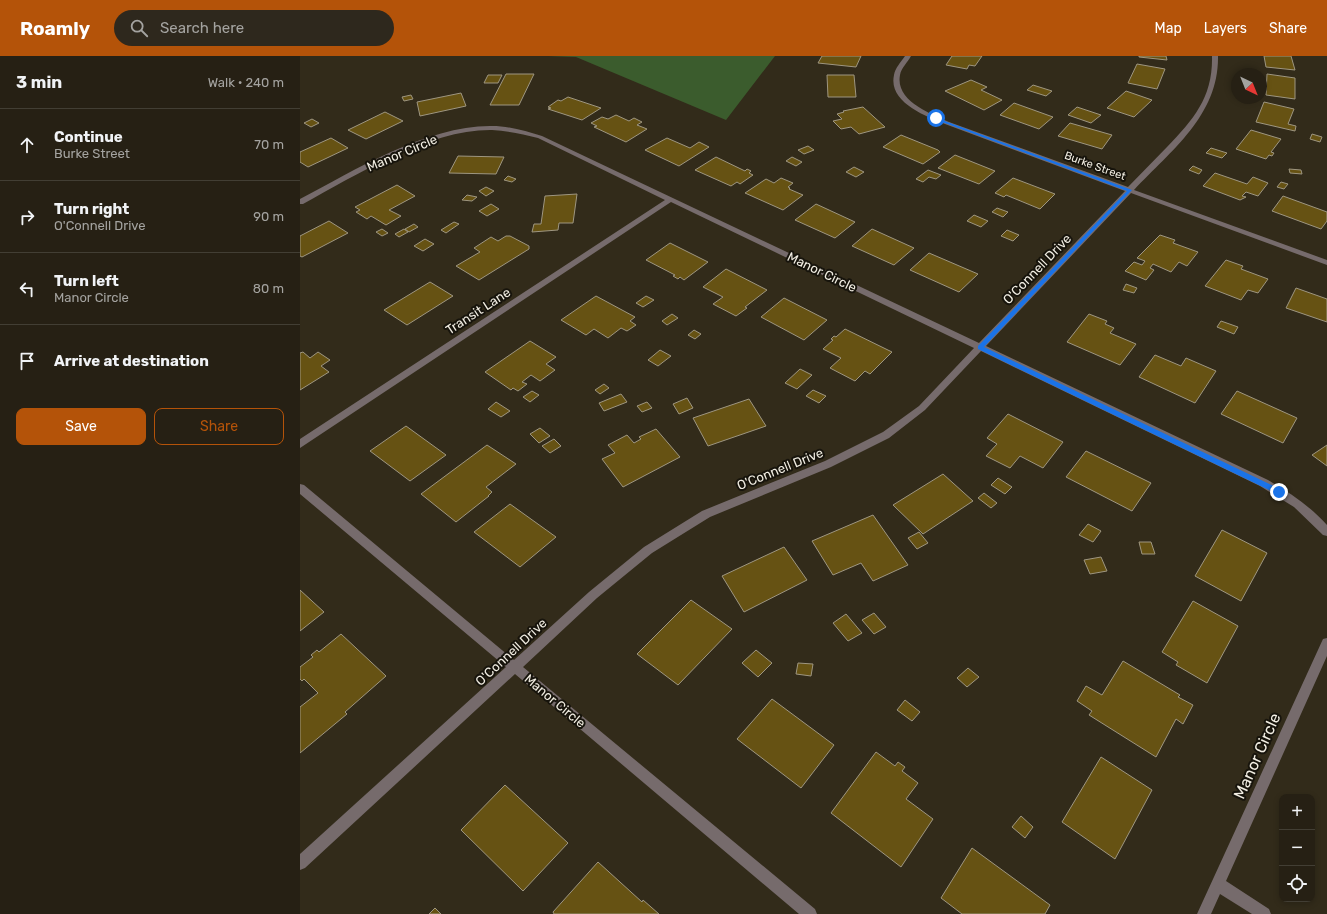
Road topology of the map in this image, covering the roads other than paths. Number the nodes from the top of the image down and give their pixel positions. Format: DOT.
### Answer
graph roads {
  1 [pos="908,56"];
  2 [pos="1215,56"];
  3 [pos="1130,190"];
  4 [pos="671,199"];
  5 [pos="300,202"];
  6 [pos="1327,263"];
  7 [pos="980,347"];
  8 [pos="300,444"];
  9 [pos="300,488"];
  10 [pos="1327,532"];
  11 [pos="1327,643"];
  12 [pos="514,667"];
  13 [pos="300,863"];
  14 [pos="1218,884"];
  15 [pos="810,914"];
  16 [pos="1204,914"];
  17 [pos="1264,914"];
  1 -- 3 [label="street, Burke Street"];
  2 -- 3 [label="street, O'Connell Drive"];
  3 -- 6 [label="street, Burke Street"];
  3 -- 7 [label="street, O'Connell Drive"];
  4 -- 5 [label="street, Manor Circle"];
  4 -- 7 [label="street, Manor Circle"];
  4 -- 8 [label="street, Transit Lane"];
  7 -- 10 [label="street, Manor Circle"];
  7 -- 12 [label="street, O'Connell Drive"];
  9 -- 12 [label="street, Manor Circle"];
  11 -- 14 [label="street, Manor Circle"];
  12 -- 13 [label="street, O'Connell Drive"];
  12 -- 15 [label="street, Manor Circle"];
  14 -- 16 [label="street, Manor Circle"];
  14 -- 17 [label="street"];
}
